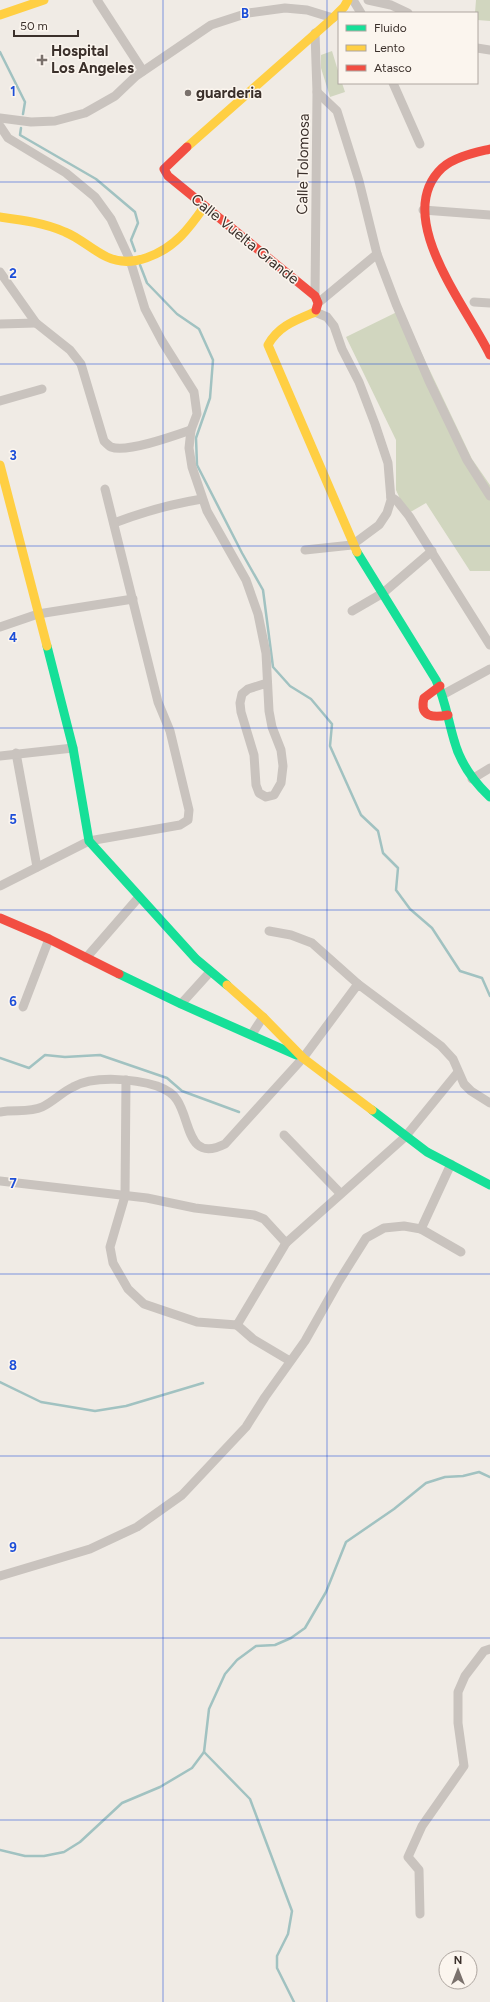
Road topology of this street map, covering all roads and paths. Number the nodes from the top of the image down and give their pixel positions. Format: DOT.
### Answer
graph roads {
  1 [pos="44,0"];
  2 [pos="97,0"];
  3 [pos="348,0"];
  4 [pos="353,0"];
  5 [pos="368,0"];
  6 [pos="339,12"];
  7 [pos="360,12"];
  8 [pos="406,12"];
  9 [pos="338,13"];
  10 [pos="0,15"];
  11 [pos="333,18"];
  12 [pos="315,32"];
  13 [pos="478,48"];
  14 [pos="490,50"];
  15 [pos="143,71"];
  16 [pos="393,84"];
  17 [pos="317,92"];
  18 [pos="0,118"];
  19 [pos="0,126"];
  20 [pos="420,144"];
  21 [pos="490,149"];
  22 [pos="204,207"];
  23 [pos="423,210"];
  24 [pos="490,215"];
  25 [pos="0,217"];
  26 [pos="378,254"];
  27 [pos="130,260"];
  28 [pos="0,272"];
  29 [pos="317,299"];
  30 [pos="474,302"];
  31 [pos="490,303"];
  32 [pos="315,312"];
  33 [pos="36,323"];
  34 [pos="0,324"];
  35 [pos="490,355"];
  36 [pos="42,389"];
  37 [pos="0,401"];
  38 [pos="191,430"];
  39 [pos="0,465"];
  40 [pos="105,489"];
  41 [pos="390,496"];
  42 [pos="490,496"];
  43 [pos="202,499"];
  44 [pos="5,506"];
  45 [pos="114,523"];
  46 [pos="352,545"];
  47 [pos="305,550"];
  48 [pos="432,551"];
  49 [pos="383,593"];
  50 [pos="133,599"];
  51 [pos="352,611"];
  52 [pos="38,614"];
  53 [pos="0,627"];
  54 [pos="490,645"];
  55 [pos="490,669"];
  56 [pos="267,683"];
  57 [pos="442,690"];
  58 [pos="448,715"];
  59 [pos="73,748"];
  60 [pos="16,753"];
  61 [pos="0,756"];
  62 [pos="490,768"];
  63 [pos="472,780"];
  64 [pos="490,797"];
  65 [pos="89,841"];
  66 [pos="37,867"];
  67 [pos="0,886"];
  68 [pos="139,896"];
  69 [pos="0,918"];
  70 [pos="269,931"];
  71 [pos="49,939"];
  72 [pos="86,958"];
  73 [pos="210,972"];
  74 [pos="358,984"];
  75 [pos="181,1004"];
  76 [pos="24,1007"];
  77 [pos="263,1017"];
  78 [pos="252,1034"];
  79 [pos="303,1058"];
  80 [pos="458,1072"];
  81 [pos="126,1080"];
  82 [pos="490,1103"];
  83 [pos="0,1112"];
  84 [pos="284,1135"];
  85 [pos="405,1137"];
  86 [pos="451,1164"];
  87 [pos="490,1173"];
  88 [pos="0,1181"];
  89 [pos="488,1184"];
  90 [pos="340,1193"];
  91 [pos="125,1196"];
  92 [pos="421,1228"];
  93 [pos="286,1243"];
  94 [pos="461,1252"];
  95 [pos="237,1325"];
  96 [pos="290,1361"];
  97 [pos="0,1576"];
  98 [pos="490,1649"];
  99 [pos="420,1914"];
  1 -- 10 [label="street"];
  2 -- 15 [label="street"];
  3 -- 6 [label="street"];
  4 -- 7 [label="street"];
  5 -- 8 [label="street"];
  9 -- 11 [label="street"];
  11 -- 12 [label="street"];
  11 -- 15 [label="street"];
  12 -- 17 [label="street, Calle Tolomosa"];
  12 -- 22 [label="street, Calle Vuelta Grande"];
  13 -- 14 [label="street"];
  15 -- 18 [label="street"];
  16 -- 20 [label="street"];
  17 -- 26 [label="street"];
  17 -- 29 [label="street, Calle Tolomosa"];
  19 -- 27 [label="street"];
  21 -- 23 [label="street"];
  22 -- 27 [label="street"];
  22 -- 29 [label="street, Calle Vuelta Grande"];
  23 -- 24 [label="street"];
  23 -- 35 [label="street"];
  25 -- 27 [label="street"];
  26 -- 29 [label="street"];
  26 -- 42 [label="street"];
  27 -- 38 [label="street"];
  28 -- 33 [label="street"];
  29 -- 32 [label="street"];
  30 -- 31 [label="street"];
  32 -- 41 [label="street"];
  32 -- 46 [label="street"];
  33 -- 34 [label="street"];
  33 -- 38 [label="street"];
  36 -- 37 [label="street"];
  38 -- 43 [label="street"];
  39 -- 44 [label="street"];
  40 -- 45 [label="street"];
  41 -- 46 [label="street"];
  41 -- 48 [label="street"];
  43 -- 45 [label="street"];
  43 -- 56 [label="street"];
  44 -- 52 [label="street"];
  45 -- 50 [label="street"];
  46 -- 47 [label="street"];
  46 -- 49 [label="street"];
  48 -- 49 [label="street"];
  48 -- 54 [label="street"];
  49 -- 51 [label="street"];
  49 -- 57 [label="street"];
  50 -- 52 [label="street"];
  50 -- 65 [label="street"];
  52 -- 53 [label="street"];
  52 -- 59 [label="street"];
  55 -- 57 [label="street"];
  56 -- 56 [label="street"];
  57 -- 58 [label="street"];
  57 -- 58 [label="street"];
  58 -- 63 [label="street"];
  59 -- 60 [label="street"];
  59 -- 65 [label="street"];
  60 -- 61 [label="street"];
  60 -- 66 [label="street"];
  62 -- 63 [label="street"];
  63 -- 64 [label="street"];
  65 -- 66 [label="street"];
  65 -- 68 [label="street"];
  66 -- 67 [label="street"];
  68 -- 72 [label="street"];
  68 -- 73 [label="street"];
  69 -- 71 [label="street"];
  70 -- 74 [label="street"];
  71 -- 72 [label="street"];
  71 -- 76 [label="street"];
  72 -- 75 [label="street"];
  73 -- 75 [label="street"];
  73 -- 77 [label="street"];
  74 -- 79 [label="street"];
  74 -- 80 [label="street"];
  75 -- 78 [label="street"];
  77 -- 78 [label="street"];
  77 -- 79 [label="street"];
  78 -- 79 [label="street"];
  79 -- 81 [label="street"];
  79 -- 85 [label="street"];
  80 -- 82 [label="street"];
  80 -- 85 [label="street"];
  81 -- 83 [label="street"];
  81 -- 91 [label="street"];
  84 -- 90 [label="street"];
  85 -- 86 [label="street"];
  85 -- 90 [label="street"];
  86 -- 89 [label="street"];
  86 -- 92 [label="street"];
  87 -- 89 [label="street"];
  88 -- 91 [label="street"];
  90 -- 93 [label="street"];
  91 -- 93 [label="street"];
  91 -- 95 [label="street"];
  92 -- 94 [label="street"];
  92 -- 96 [label="street"];
  93 -- 95 [label="street"];
  95 -- 96 [label="street"];
  96 -- 97 [label="street"];
  98 -- 99 [label="street"];
}
